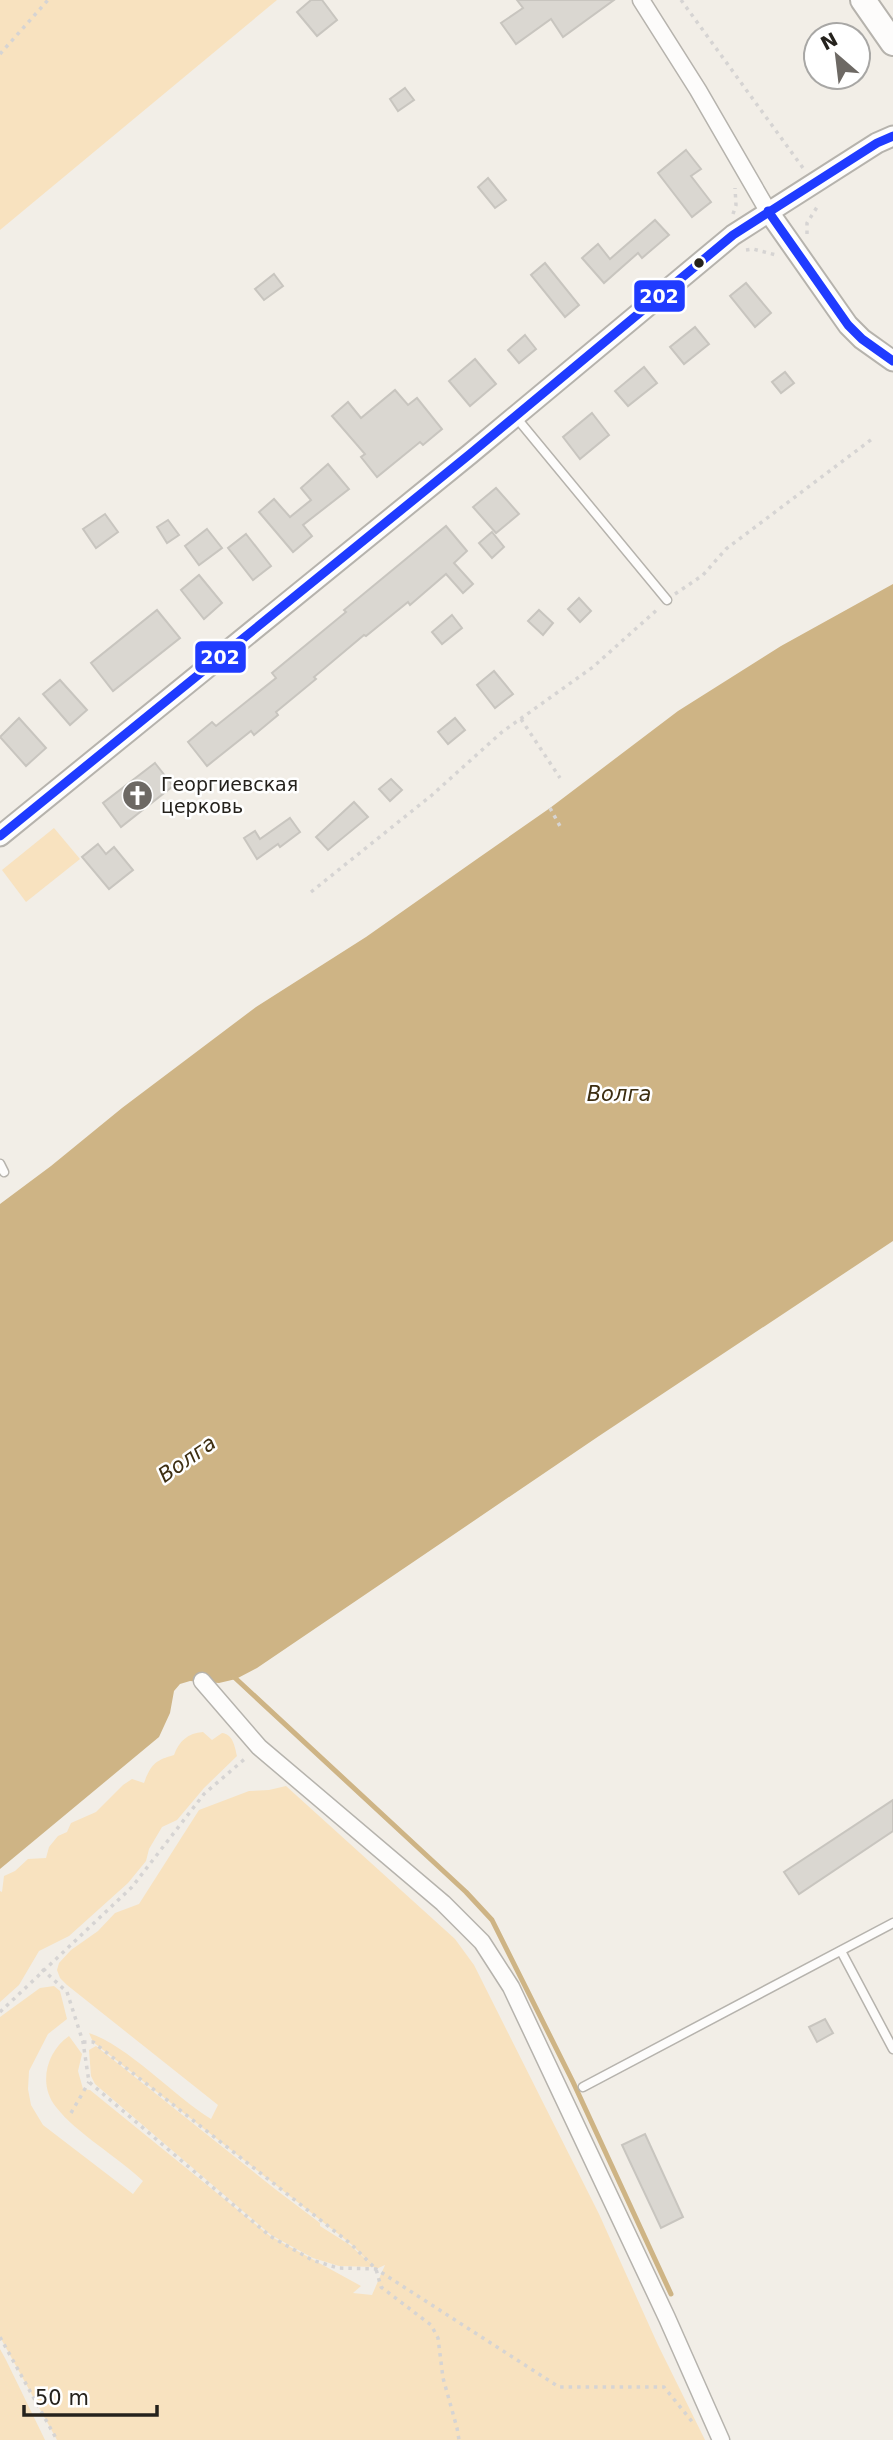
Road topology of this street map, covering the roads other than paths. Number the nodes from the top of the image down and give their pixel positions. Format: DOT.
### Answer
graph roads {
  1 [pos="641,0"];
  2 [pos="862,0"];
  3 [pos="893,43"];
  4 [pos="893,55"];
  5 [pos="893,125"];
  6 [pos="885,139"];
  7 [pos="768,211"];
  8 [pos="893,361"];
  9 [pos="515,416"];
  10 [pos="667,600"];
  11 [pos="0,836"];
  12 [pos="202,1681"];
  13 [pos="893,1923"];
  14 [pos="841,1951"];
  15 [pos="893,2049"];
  16 [pos="583,2087"];
  17 [pos="722,2440"];
  1 -- 7 [label="street"];
  2 -- 3 [label="highway"];
  2 -- 4 [label="street"];
  5 -- 6 [label="street"];
  6 -- 7 [label="street"];
  7 -- 8 [label="street"];
  7 -- 9 [label="street"];
  9 -- 10 [label="lane"];
  9 -- 11 [label="street"];
  12 -- 17 [label="street"];
  13 -- 14 [label="lane"];
  14 -- 15 [label="lane"];
  14 -- 16 [label="lane"];
}
